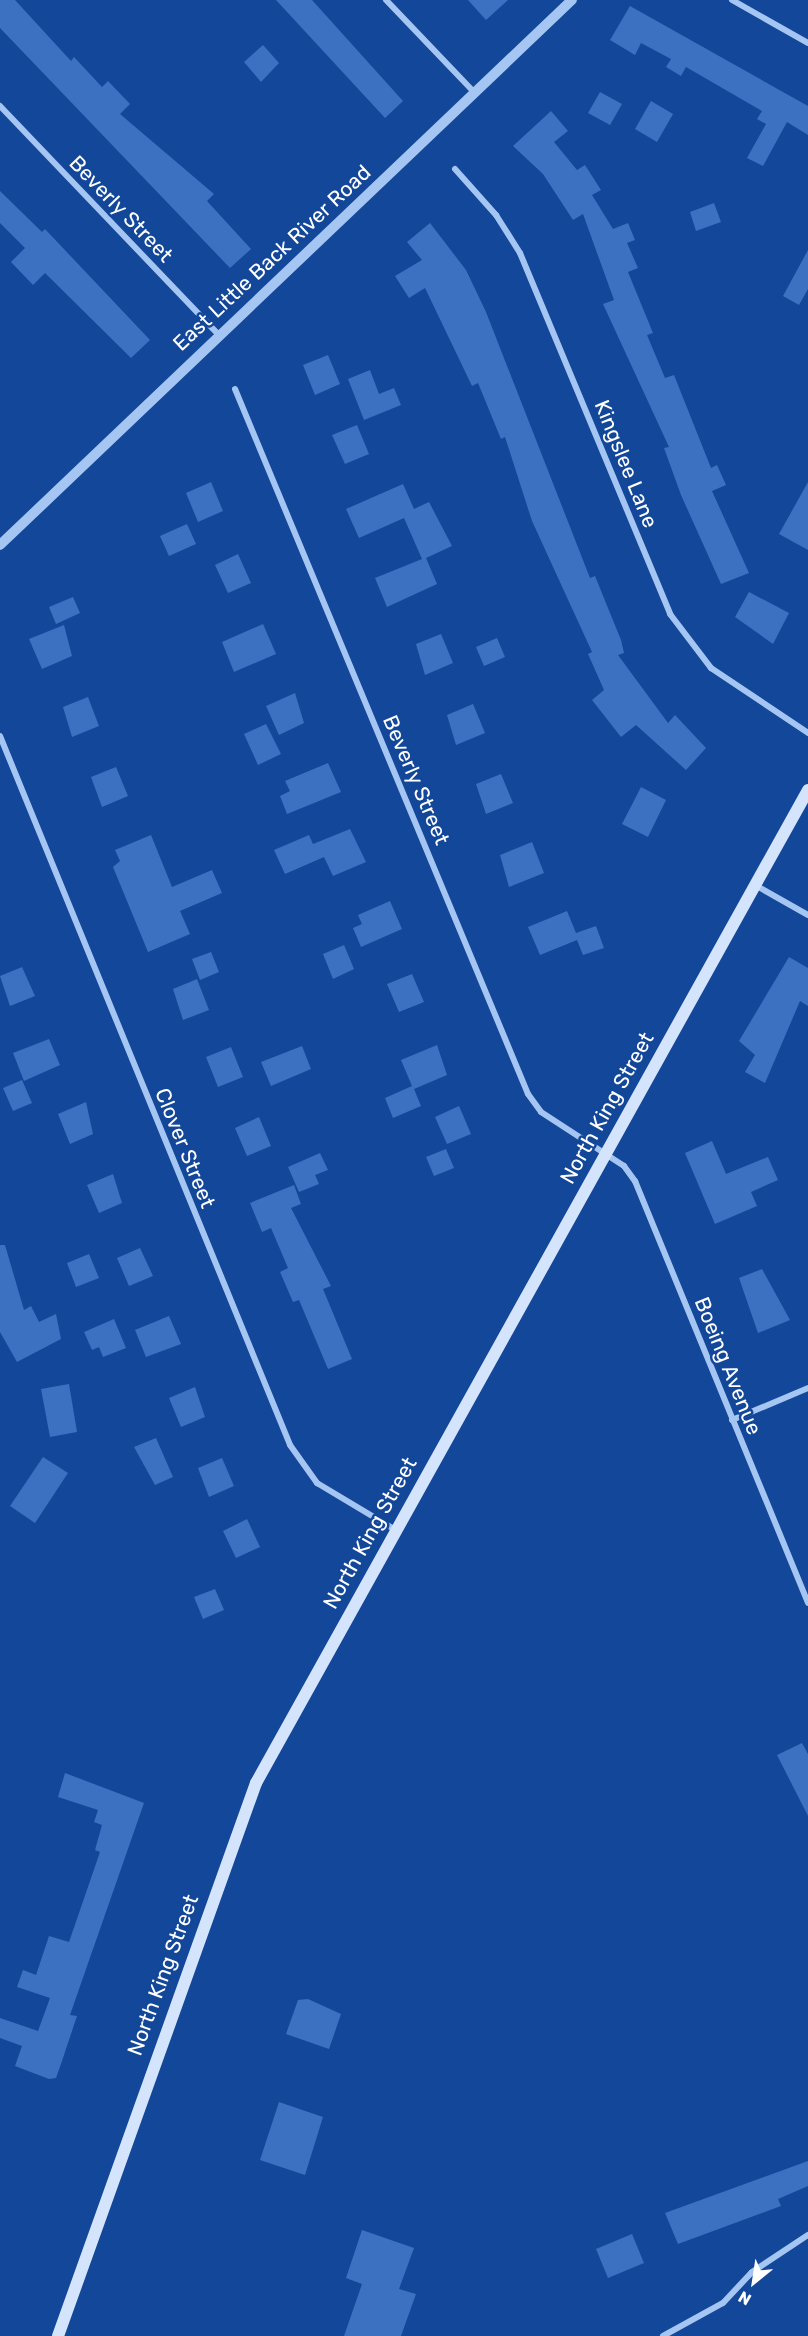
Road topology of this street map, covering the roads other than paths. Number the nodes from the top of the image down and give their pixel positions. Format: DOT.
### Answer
graph roads {
  1 [pos="386,0"];
  2 [pos="572,0"];
  3 [pos="732,0"];
  4 [pos="808,43"];
  5 [pos="475,93"];
  6 [pos="0,106"];
  7 [pos="455,169"];
  8 [pos="219,335"];
  9 [pos="235,389"];
  10 [pos="0,545"];
  11 [pos="808,733"];
  12 [pos="0,736"];
  13 [pos="808,790"];
  14 [pos="755,884"];
  15 [pos="808,915"];
  16 [pos="605,1153"];
  17 [pos="808,1388"];
  18 [pos="732,1420"];
  19 [pos="394,1529"];
  20 [pos="808,1603"];
  21 [pos="808,2235"];
  22 [pos="58,2336"];
  23 [pos="663,2336"];
  1 -- 5 [label="street"];
  2 -- 5 [label="street, East Little Back River Road"];
  3 -- 4 [label="street"];
  5 -- 8 [label="street, East Little Back River Road"];
  6 -- 8 [label="street, Beverly Street"];
  7 -- 11 [label="street, Kingslee Lane"];
  8 -- 10 [label="street, East Little Back River Road"];
  9 -- 16 [label="street, Beverly Street"];
  12 -- 19 [label="street, Clover Street"];
  13 -- 14 [label="main road, North King Street"];
  14 -- 15 [label="street"];
  14 -- 16 [label="main road, North King Street"];
  16 -- 18 [label="street, Boeing Avenue"];
  16 -- 19 [label="main road, North King Street"];
  17 -- 18 [label="street"];
  18 -- 20 [label="street, Boeing Avenue"];
  19 -- 22 [label="main road, North King Street"];
  21 -- 23 [label="street"];
}
